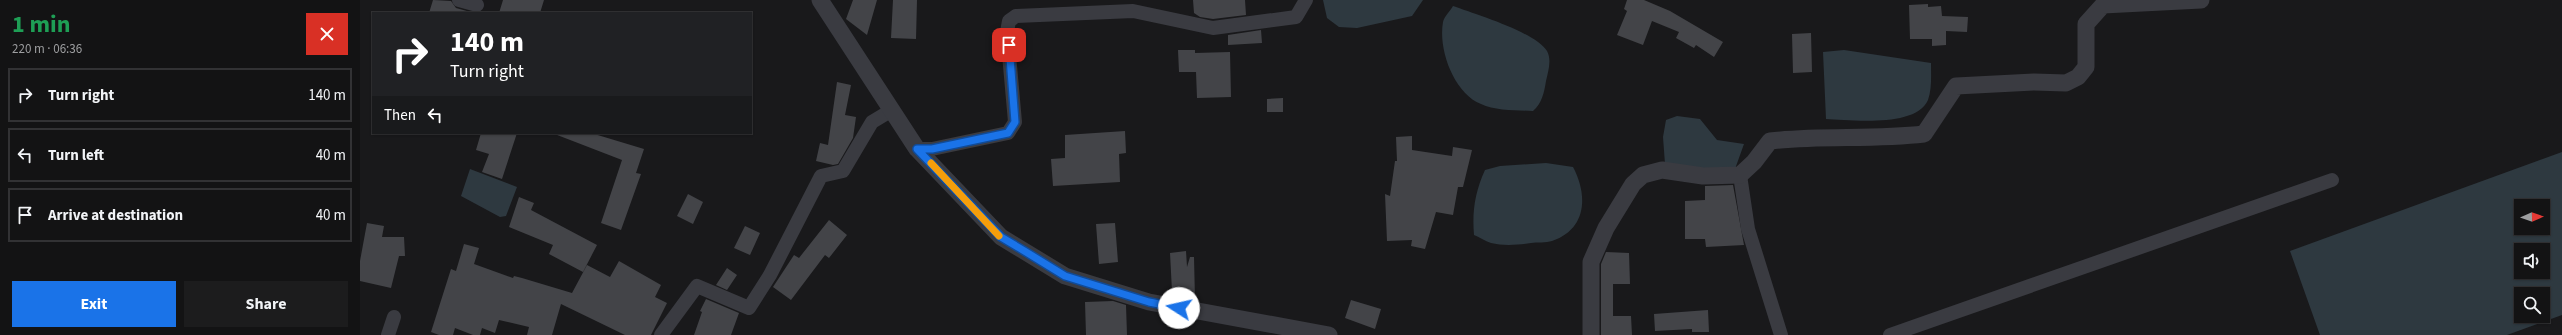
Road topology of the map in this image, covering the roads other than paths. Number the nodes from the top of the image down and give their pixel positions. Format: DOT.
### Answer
graph roads {
  1 [pos="459,0"];
  2 [pos="820,0"];
  3 [pos="1306,0"];
  4 [pos="2201,0"];
  5 [pos="2103,2"];
  6 [pos="477,5"];
  7 [pos="892,110"];
  8 [pos="917,149"];
  9 [pos="1740,175"];
  10 [pos="2332,180"];
  11 [pos="394,317"];
  12 [pos="388,335"];
  13 [pos="661,335"];
  14 [pos="1329,335"];
  15 [pos="1591,335"];
  16 [pos="1781,335"];
  17 [pos="1890,335"];
  1 -- 6 [label="street"];
  2 -- 7 [label="street"];
  3 -- 8 [label="street"];
  4 -- 5 [label="street"];
  5 -- 9 [label="street"];
  7 -- 8 [label="street"];
  7 -- 13 [label="street"];
  8 -- 14 [label="street"];
  9 -- 15 [label="street"];
  9 -- 16 [label="street"];
  10 -- 17 [label="street"];
  11 -- 12 [label="street"];
}
